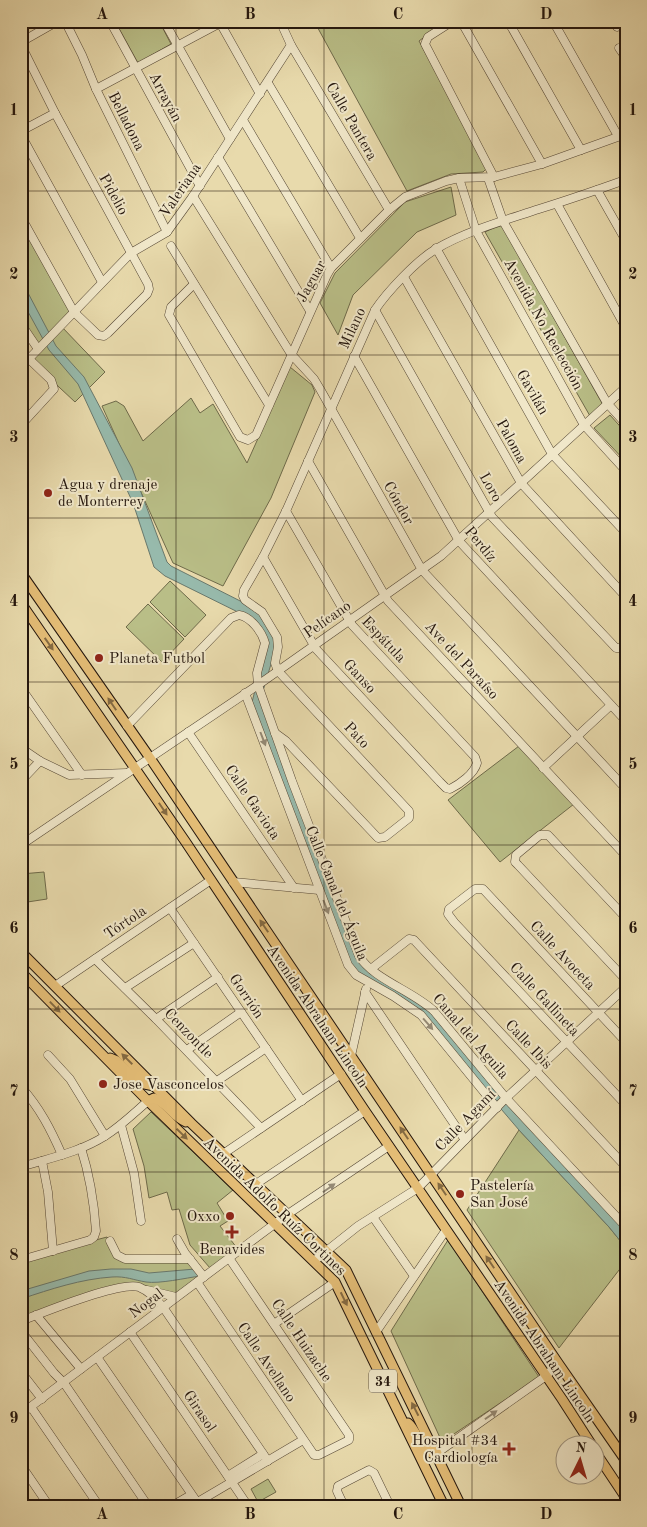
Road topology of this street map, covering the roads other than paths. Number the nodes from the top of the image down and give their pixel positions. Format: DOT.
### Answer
graph roads {
  1 [pos="58,21"];
  2 [pos="66,21"];
  3 [pos="110,21"];
  4 [pos="164,21"];
  5 [pos="280,21"];
  6 [pos="453,21"];
  7 [pos="461,21"];
  8 [pos="508,21"];
  9 [pos="552,21"];
  10 [pos="221,22"];
  11 [pos="21,43"];
  12 [pos="291,45"];
  13 [pos="178,46"];
  14 [pos="619,48"];
  15 [pos="626,58"];
  16 [pos="135,67"];
  17 [pos="268,83"];
  18 [pos="96,89"];
  19 [pos="260,94"];
  20 [pos="55,113"];
  21 [pos="243,120"];
  22 [pos="21,133"];
  23 [pos="622,135"];
  24 [pos="230,139"];
  25 [pos="581,150"];
  26 [pos="218,158"];
  27 [pos="542,164"];
  28 [pos="491,177"];
  29 [pos="459,178"];
  30 [pos="626,180"];
  31 [pos="200,186"];
  32 [pos="597,190"];
  33 [pos="193,196"];
  34 [pos="557,204"];
  35 [pos="389,210"];
  36 [pos="21,217"];
  37 [pos="503,221"];
  38 [pos="476,231"];
  39 [pos="167,232"];
  40 [pos="360,238"];
  41 [pos="626,241"];
  42 [pos="172,246"];
  43 [pos="436,248"];
  44 [pos="131,254"];
  45 [pos="331,268"];
  46 [pos="404,277"];
  47 [pos="102,282"];
  48 [pos="194,284"];
  49 [pos="375,310"];
  50 [pos="310,311"];
  51 [pos="74,312"];
  52 [pos="21,324"];
  53 [pos="626,328"];
  54 [pos="38,349"];
  55 [pos="291,354"];
  56 [pos="354,356"];
  57 [pos="29,360"];
  58 [pos="21,367"];
  59 [pos="626,387"];
  60 [pos="607,403"];
  61 [pos="268,405"];
  62 [pos="331,409"];
  63 [pos="21,424"];
  64 [pos="626,424"];
  65 [pos="584,425"];
  66 [pos="552,454"];
  67 [pos="308,461"];
  68 [pos="626,471"];
  69 [pos="521,483"];
  70 [pos="286,511"];
  71 [pos="490,513"];
  72 [pos="626,533"];
  73 [pos="459,541"];
  74 [pos="263,557"];
  75 [pos="422,570"];
  76 [pos="21,573"];
  77 [pos="384,597"];
  78 [pos="626,597"];
  79 [pos="21,604"];
  80 [pos="349,621"];
  81 [pos="313,645"];
  82 [pos="623,647"];
  83 [pos="278,671"];
  84 [pos="258,685"];
  85 [pos="21,688"];
  86 [pos="245,693"];
  87 [pos="611,705"];
  88 [pos="626,721"];
  89 [pos="127,726"];
  90 [pos="188,732"];
  91 [pos="274,732"];
  92 [pos="577,737"];
  93 [pos="21,748"];
  94 [pos="150,758"];
  95 [pos="40,761"];
  96 [pos="543,768"];
  97 [pos="132,771"];
  98 [pos="82,775"];
  99 [pos="21,780"];
  100 [pos="459,783"];
  101 [pos="626,789"];
  102 [pos="21,845"];
  103 [pos="626,856"];
  104 [pos="211,880"];
  105 [pos="233,882"];
  106 [pos="294,888"];
  107 [pos="319,890"];
  108 [pos="170,908"];
  109 [pos="448,911"];
  110 [pos="626,918"];
  111 [pos="194,943"];
  112 [pos="21,952"];
  113 [pos="95,959"];
  114 [pos="371,970"];
  115 [pos="21,972"];
  116 [pos="218,977"];
  117 [pos="626,980"];
  118 [pos="368,982"];
  119 [pos="55,986"];
  120 [pos="626,987"];
  121 [pos="125,988"];
  122 [pos="365,992"];
  123 [pos="241,1012"];
  124 [pos="598,1013"];
  125 [pos="156,1019"];
  126 [pos="566,1042"];
  127 [pos="626,1042"];
  128 [pos="266,1048"];
  129 [pos="186,1050"];
  130 [pos="48,1056"];
  131 [pos="351,1056"];
  132 [pos="105,1057"];
  133 [pos="536,1071"];
  134 [pos="340,1074"];
  135 [pos="217,1081"];
  136 [pos="154,1086"];
  137 [pos="21,1088"];
  138 [pos="302,1100"];
  139 [pos="148,1101"];
  140 [pos="501,1103"];
  141 [pos="626,1104"];
  142 [pos="365,1111"];
  143 [pos="191,1123"];
  144 [pos="121,1125"];
  145 [pos="262,1128"];
  146 [pos="105,1136"];
  147 [pos="465,1140"];
  148 [pos="389,1146"];
  149 [pos="81,1148"];
  150 [pos="223,1154"];
  151 [pos="62,1155"];
  152 [pos="42,1161"];
  153 [pos="21,1167"];
  154 [pos="626,1167"];
  155 [pos="432,1174"];
  156 [pos="256,1184"];
  157 [pos="418,1188"];
  158 [pos="288,1214"];
  159 [pos="372,1217"];
  160 [pos="141,1221"];
  161 [pos="276,1224"];
  162 [pos="626,1227"];
  163 [pos="446,1230"];
  164 [pos="177,1239"];
  165 [pos="110,1241"];
  166 [pos="326,1250"];
  167 [pos="53,1251"];
  168 [pos="229,1258"];
  169 [pos="21,1260"];
  170 [pos="190,1260"];
  171 [pos="314,1261"];
  172 [pos="204,1276"];
  173 [pos="414,1276"];
  174 [pos="197,1282"];
  175 [pos="335,1282"];
  176 [pos="146,1290"];
  177 [pos="176,1297"];
  178 [pos="163,1307"];
  179 [pos="36,1315"];
  180 [pos="21,1321"];
  181 [pos="274,1324"];
  182 [pos="21,1331"];
  183 [pos="130,1332"];
  184 [pos="376,1332"];
  185 [pos="97,1357"];
  186 [pos="558,1363"];
  187 [pos="81,1369"];
  188 [pos="21,1372"];
  189 [pos="546,1376"];
  190 [pos="64,1383"];
  191 [pos="42,1399"];
  192 [pos="32,1407"];
  193 [pos="22,1413"];
  194 [pos="403,1421"];
  195 [pos="584,1434"];
  196 [pos="303,1440"];
  197 [pos="437,1453"];
  198 [pos="317,1456"];
  199 [pos="265,1458"];
  200 [pos="626,1461"];
  201 [pos="21,1465"];
  202 [pos="604,1465"];
  203 [pos="230,1479"];
  204 [pos="191,1495"];
  205 [pos="626,1498"];
  206 [pos="194,1504"];
  207 [pos="342,1504"];
  208 [pos="48,1506"];
  209 [pos="99,1506"];
  210 [pos="148,1506"];
  211 [pos="172,1506"];
  212 [pos="248,1506"];
  213 [pos="332,1506"];
  214 [pos="390,1506"];
  215 [pos="444,1506"];
  216 [pos="462,1506"];
  1 -- 11 [label="street"];
  2 -- 18 [label="street, Belladona"];
  3 -- 16 [label="street, Arrayán"];
  4 -- 13 [label="street"];
  5 -- 12 [label="street, Calle Pantera"];
  6 -- 28 [label="street, Avenida No Reelección"];
  7 -- 27 [label="street"];
  8 -- 25 [label="street"];
  9 -- 23 [label="street"];
  10 -- 13 [label="street"];
  10 -- 19 [label="street"];
  11 -- 20 [label="street, Pidelio"];
  12 -- 17 [label="street, Valeriana"];
  12 -- 35 [label="street, Calle Pantera"];
  13 -- 16 [label="street"];
  13 -- 24 [label="street"];
  14 -- 15 [label="street"];
  16 -- 18 [label="street"];
  16 -- 31 [label="street, Arrayán"];
  17 -- 19 [label="street, Valeriana"];
  17 -- 40 [label="street"];
  18 -- 39 [label="street, Belladona"];
  19 -- 21 [label="street, Valeriana"];
  20 -- 22 [label="street"];
  20 -- 44 [label="street, Pidelio"];
  21 -- 24 [label="street, Valeriana"];
  21 -- 45 [label="street"];
  22 -- 47 [label="street"];
  23 -- 25 [label="street, Jaguar"];
  24 -- 26 [label="street, Valeriana"];
  25 -- 27 [label="street, Jaguar"];
  26 -- 31 [label="street, Valeriana"];
  26 -- 50 [label="street"];
  27 -- 28 [label="street, Jaguar"];
  28 -- 29 [label="street, Jaguar"];
  28 -- 37 [label="street, Avenida No Reelección"];
  29 -- 35 [label="street, Jaguar"];
  29 -- 38 [label="street, Avenida No Reelección"];
  30 -- 32 [label="street, Milano"];
  31 -- 33 [label="street, Valeriana"];
  32 -- 34 [label="street, Milano"];
  32 -- 41 [label="street"];
  33 -- 39 [label="street, Valeriana"];
  33 -- 55 [label="street, Cóndor"];
  34 -- 37 [label="street, Milano"];
  34 -- 53 [label="street"];
  35 -- 40 [label="street, Jaguar"];
  36 -- 51 [label="street"];
  37 -- 38 [label="street, Milano"];
  37 -- 60 [label="street, Avenida No Reelección"];
  38 -- 43 [label="street, Milano"];
  38 -- 65 [label="street, Avenida No Reelección"];
  39 -- 44 [label="street, Valeriana"];
  40 -- 45 [label="street, Jaguar"];
  42 -- 48 [label="street"];
  43 -- 46 [label="street, Milano"];
  43 -- 66 [label="street, Gavilán"];
  44 -- 47 [label="street, Valeriana"];
  44 -- 51 [label="street, Pidelio"];
  45 -- 50 [label="street, Jaguar"];
  46 -- 49 [label="street, Milano"];
  46 -- 69 [label="street, Paloma"];
  47 -- 51 [label="street, Valeriana"];
  48 -- 61 [label="street"];
  48 -- 61 [label="street, Jaguar"];
  49 -- 56 [label="street, Milano"];
  49 -- 71 [label="street, Loro"];
  50 -- 55 [label="street, Jaguar"];
  51 -- 54 [label="street, Valeriana"];
  52 -- 54 [label="street"];
  54 -- 57 [label="street, Valeriana"];
  55 -- 61 [label="street, Jaguar"];
  55 -- 62 [label="street, Cóndor"];
  56 -- 62 [label="street, Milano"];
  56 -- 73 [label="street, Perdíz"];
  57 -- 58 [label="street, Valeriana"];
  57 -- 63 [label="street"];
  59 -- 60 [label="street, Pelícano"];
  60 -- 64 [label="street, Avenida No Reelección"];
  60 -- 65 [label="street, Pelícano"];
  62 -- 67 [label="street, Milano"];
  62 -- 75 [label="street, Cóndor"];
  65 -- 66 [label="street, Pelícano"];
  65 -- 68 [label="street, Avenida No Reelección"];
  66 -- 69 [label="street, Pelícano"];
  66 -- 72 [label="street, Gavilán"];
  67 -- 70 [label="street, Milano"];
  67 -- 77 [label="street, Ave del Paraíso"];
  69 -- 71 [label="street, Pelícano"];
  69 -- 78 [label="street, Paloma"];
  70 -- 74 [label="street, Milano"];
  70 -- 80 [label="street, Espátula"];
  71 -- 73 [label="street, Pelícano"];
  71 -- 82 [label="street, Loro"];
  73 -- 75 [label="street, Pelícano"];
  73 -- 87 [label="street, Perdíz"];
  74 -- 81 [label="street, Ganso"];
  74 -- 83 [label="street, Milano"];
  75 -- 77 [label="street, Pelícano"];
  75 -- 92 [label="street, Cóndor"];
  89 -- 76 [label="main road, one-way"];
  77 -- 80 [label="street, Pelícano"];
  77 -- 96 [label="street, Ave del Paraíso"];
  79 -- 97 [label="main road, Avenida Abraham Lincoln, one-way"];
  80 -- 81 [label="street, Pelícano"];
  80 -- 100 [label="street, Espátula"];
  81 -- 83 [label="street, Pelícano"];
  81 -- 100 [label="street, Ganso"];
  83 -- 84 [label="street, Pelícano"];
  83 -- 91 [label="street, Pato"];
  84 -- 86 [label="street, Pelícano"];
  84 -- 89 [label="street"];
  84 -- 91 [label="street, Canal del Aguila"];
  85 -- 98 [label="street"];
  86 -- 90 [label="street, Pelícano"];
  86 -- 107 [label="street, Calle Canal del Águila, one-way"];
  87 -- 88 [label="street, Perdíz"];
  87 -- 92 [label="street"];
  89 -- 94 [label="main road"];
  90 -- 94 [label="street, Pelícano"];
  90 -- 106 [label="street, Calle Gaviota"];
  91 -- 114 [label="street, Canal del Aguila"];
  92 -- 96 [label="street"];
  92 -- 101 [label="street, Cóndor"];
  93 -- 95 [label="street"];
  94 -- 97 [label="street, Pelícano"];
  94 -- 105 [label="main road"];
  95 -- 98 [label="street"];
  95 -- 99 [label="street"];
  96 -- 103 [label="street, Ave del Paraíso"];
  97 -- 98 [label="street"];
  97 -- 102 [label="street, Pelícano"];
  97 -- 104 [label="main road, Avenida Abraham Lincoln, one-way"];
  104 -- 108 [label="street, Tórtola"];
  104 -- 134 [label="main road, Avenida Abraham Lincoln"];
  105 -- 106 [label="street"];
  131 -- 105 [label="main road, one-way"];
  106 -- 107 [label="street"];
  107 -- 118 [label="street, Calle Canal del Águila, one-way"];
  108 -- 111 [label="street, Gorrión"];
  108 -- 113 [label="street, Tórtola"];
  109 -- 124 [label="street, Calle Avoceta"];
  109 -- 126 [label="street, Calle Gallineta"];
  110 -- 117 [label="street"];
  111 -- 116 [label="street, Gorrión"];
  111 -- 121 [label="street"];
  112 -- 119 [label="main road, Avenida Adolfo Ruíz Cortines / 34"];
  113 -- 119 [label="street, Tórtola"];
  113 -- 121 [label="street, Cenzontle"];
  114 -- 133 [label="street, Calle Ibis"];
  114 -- 140 [label="street, Canal del Aguila"];
  115 -- 132 [label="main road, Avenida Adolfo Ruíz Cortines / 34, one-way"];
  116 -- 123 [label="street, Gorrión"];
  116 -- 125 [label="street"];
  118 -- 122 [label="street"];
  118 -- 140 [label="street, Calle Canal del Águila, one-way"];
  136 -- 119 [label="main road, Avenida Adolfo Ruíz Cortines / 34, one-way"];
  120 -- 124 [label="street, Calle Agamí"];
  121 -- 125 [label="street, Cenzontle"];
  122 -- 131 [label="street"];
  122 -- 147 [label="street"];
  123 -- 128 [label="street, Gorrión"];
  123 -- 129 [label="street"];
  124 -- 126 [label="street, Calle Agamí"];
  124 -- 127 [label="street, Calle Avoceta"];
  125 -- 129 [label="street, Cenzontle"];
  126 -- 133 [label="street, Calle Agamí"];
  126 -- 141 [label="street, Calle Gallineta"];
  128 -- 135 [label="street"];
  128 -- 138 [label="street, Gorrión"];
  129 -- 135 [label="street, Cenzontle"];
  130 -- 146 [label="street"];
  155 -- 131 [label="main road, one-way"];
  132 -- 136 [label="main road"];
  132 -- 139 [label="main road, Avenida Adolfo Ruíz Cortines / 34"];
  133 -- 140 [label="street, Calle Agamí"];
  133 -- 154 [label="street, Calle Ibis"];
  134 -- 138 [label="street"];
  134 -- 142 [label="main road, Avenida Abraham Lincoln"];
  135 -- 145 [label="street, Cenzontle"];
  136 -- 143 [label="main road, Avenida Adolfo Ruíz Cortines / 34"];
  137 -- 151 [label="street"];
  138 -- 145 [label="street"];
  139 -- 143 [label="main road"];
  139 -- 144 [label="street"];
  139 -- 161 [label="main road, Avenida Adolfo Ruíz Cortines / 34, one-way"];
  140 -- 147 [label="street, Calle Agamí"];
  140 -- 162 [label="street, Canal del Aguila"];
  142 -- 148 [label="main road, Avenida Abraham Lincoln"];
  142 -- 156 [label="street"];
  143 -- 150 [label="main road, Avenida Adolfo Ruíz Cortines / 34"];
  144 -- 146 [label="street"];
  144 -- 160 [label="street"];
  145 -- 150 [label="street"];
  146 -- 149 [label="street"];
  147 -- 155 [label="street, Calle Agamí"];
  148 -- 157 [label="main road, Avenida Abraham Lincoln"];
  158 -- 148 [label="street, Nogal, one-way"];
  149 -- 151 [label="street"];
  149 -- 167 [label="street"];
  150 -- 156 [label="main road, Avenida Adolfo Ruíz Cortines / 34"];
  151 -- 152 [label="street"];
  152 -- 153 [label="street"];
  152 -- 167 [label="street"];
  155 -- 157 [label="street, Calle Agamí"];
  186 -- 155 [label="main road, one-way"];
  156 -- 158 [label="main road, Avenida Adolfo Ruíz Cortines / 34"];
  157 -- 159 [label="street, Calle Agamí"];
  157 -- 163 [label="main road, Avenida Abraham Lincoln"];
  158 -- 161 [label="street, Nogal"];
  158 -- 166 [label="main road, Avenida Adolfo Ruíz Cortines / 34"];
  159 -- 166 [label="street, Calle Agamí"];
  159 -- 173 [label="street"];
  161 -- 168 [label="street, Nogal"];
  161 -- 171 [label="main road, Avenida Adolfo Ruíz Cortines / 34"];
  163 -- 173 [label="street"];
  163 -- 189 [label="main road, Avenida Abraham Lincoln"];
  164 -- 170 [label="street"];
  165 -- 170 [label="street"];
  166 -- 171 [label="street, Calle Agamí"];
  166 -- 184 [label="main road, 34"];
  167 -- 169 [label="street"];
  168 -- 172 [label="street, Nogal"];
  168 -- 181 [label="street, Calle Huizache"];
  170 -- 172 [label="street"];
  171 -- 175 [label="main road, Avenida Adolfo Ruíz Cortines / 34"];
  172 -- 174 [label="street, Nogal"];
  173 -- 184 [label="street"];
  174 -- 177 [label="street, Nogal"];
  174 -- 196 [label="street, Calle Avellano"];
  175 -- 181 [label="street"];
  175 -- 194 [label="main road, Avenida Adolfo Ruíz Cortines / 34, one-way"];
  176 -- 177 [label="street"];
  176 -- 178 [label="street"];
  176 -- 179 [label="street"];
  177 -- 178 [label="street, Nogal"];
  178 -- 183 [label="street, Nogal"];
  178 -- 199 [label="street"];
  179 -- 180 [label="street"];
  179 -- 187 [label="street"];
  181 -- 198 [label="street, Calle Huizache"];
  182 -- 190 [label="street"];
  183 -- 185 [label="street, Nogal"];
  183 -- 203 [label="street, Girasol"];
  197 -- 184 [label="main road, 34, one-way"];
  185 -- 187 [label="street, Nogal"];
  185 -- 204 [label="street"];
  186 -- 189 [label="street"];
  186 -- 200 [label="main road"];
  187 -- 190 [label="street, Nogal"];
  188 -- 191 [label="street"];
  189 -- 195 [label="main road, Avenida Abraham Lincoln"];
  197 -- 189 [label="street, one-way"];
  190 -- 191 [label="street, Nogal"];
  190 -- 210 [label="street"];
  191 -- 192 [label="street, Nogal"];
  192 -- 193 [label="street, Nogal"];
  192 -- 209 [label="street"];
  194 -- 197 [label="main road"];
  194 -- 215 [label="main road, Avenida Adolfo Ruíz Cortines / 34"];
  196 -- 198 [label="street, Calle Avellano"];
  196 -- 199 [label="street"];
  197 -- 216 [label="main road, 34"];
  199 -- 203 [label="street"];
  201 -- 208 [label="street"];
  202 -- 205 [label="main road"];
  203 -- 206 [label="street"];
  203 -- 212 [label="street, Girasol"];
  204 -- 206 [label="street"];
  204 -- 211 [label="street"];
  207 -- 213 [label="street"];
  207 -- 214 [label="street"];
}
